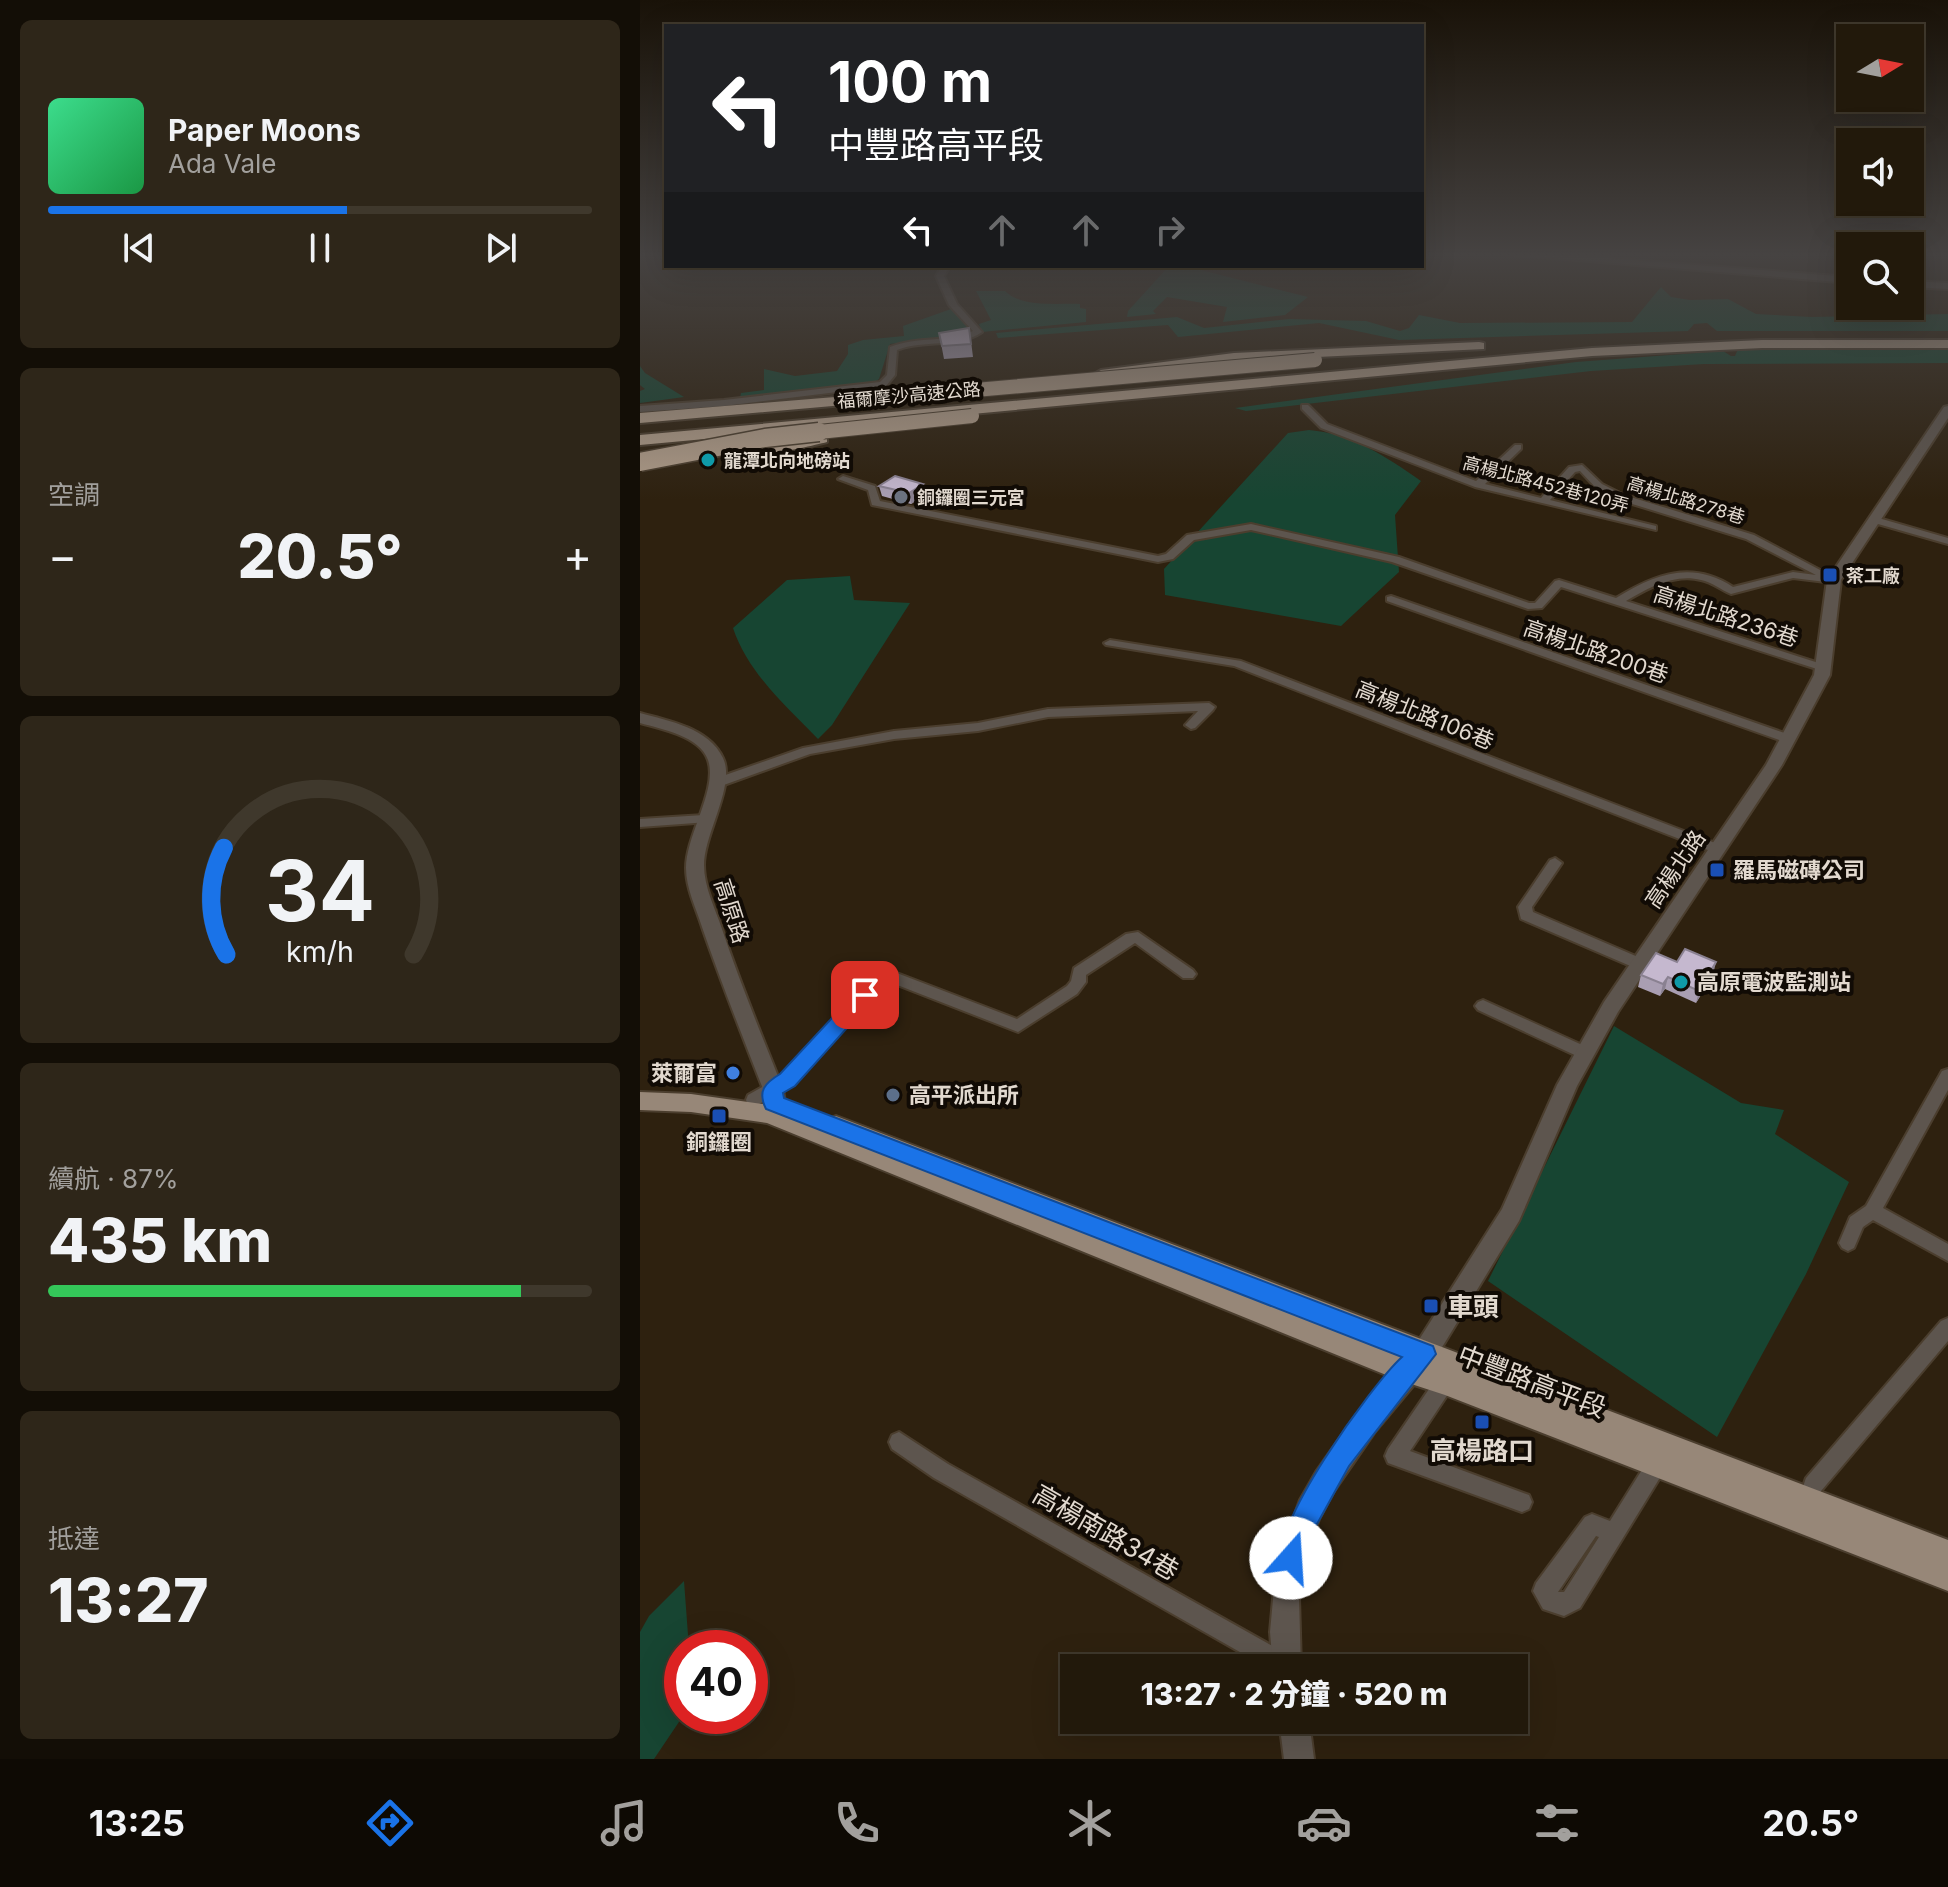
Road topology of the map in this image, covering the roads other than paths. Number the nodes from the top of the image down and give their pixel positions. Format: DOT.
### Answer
graph roads {
  1 [pos="974,335"];
  2 [pos="1805,337"];
  3 [pos="1948,338"];
  4 [pos="1521,344"];
  5 [pos="1948,344"];
  6 [pos="1484,360"];
  7 [pos="1168,398"];
  8 [pos="1305,407"];
  9 [pos="640,409"];
  10 [pos="1947,412"];
  11 [pos="640,418"];
  12 [pos="766,420"];
  13 [pos="640,432"];
  14 [pos="640,440"];
  15 [pos="1518,447"];
  16 [pos="640,456"];
  17 [pos="640,462"];
  18 [pos="843,479"];
  19 [pos="1478,485"];
  20 [pos="1543,502"];
  21 [pos="1875,520"];
  22 [pos="1652,528"];
  23 [pos="1948,541"];
  24 [pos="1834,580"];
  25 [pos="1391,599"];
  26 [pos="1617,602"];
  27 [pos="1110,643"];
  28 [pos="1824,668"];
  29 [pos="640,718"];
  30 [pos="1191,725"];
  31 [pos="1789,739"];
  32 [pos="716,783"];
  33 [pos="704,819"];
  34 [pos="640,823"];
  35 [pos="1718,849"];
  36 [pos="1555,863"];
  37 [pos="1640,964"];
  38 [pos="1188,974"];
  39 [pos="1483,1006"];
  40 [pos="1585,1053"];
  41 [pos="1948,1075"];
  42 [pos="640,1088"];
  43 [pos="640,1101"];
  44 [pos="767,1101"];
  45 [pos="1872,1211"];
  46 [pos="1848,1243"];
  47 [pos="1948,1252"];
  48 [pos="1948,1327"];
  49 [pos="1415,1362"];
  50 [pos="1445,1382"];
  51 [pos="899,1442"];
  52 [pos="1657,1464"];
  53 [pos="1522,1502"];
  54 [pos="1806,1511"];
  55 [pos="1614,1533"];
  56 [pos="1948,1555"];
  57 [pos="1948,1576"];
  58 [pos="1264,1654"];
  59 [pos="1287,1654"];
  60 [pos="1296,1734"];
  61 [pos="1299,1759"];
  1 -- 9 [label="street"];
  2 -- 3 [label="highway, 福爾摩沙高速公路"];
  2 -- 4 [label="highway"];
  2 -- 12 [label="highway, 福爾摩沙高速公路"];
  4 -- 11 [label="highway, bridge"];
  4 -- 12 [label="highway"];
  5 -- 6 [label="highway, 福爾摩沙高速公路"];
  6 -- 7 [label="highway"];
  6 -- 14 [label="highway, 福爾摩沙高速公路"];
  7 -- 16 [label="highway"];
  7 -- 17 [label="highway, bridge"];
  8 -- 19 [label="street, 高楊北路452巷120弄"];
  10 -- 21 [label="street, 高楊北路"];
  12 -- 13 [label="highway, 福爾摩沙高速公路"];
  15 -- 19 [label="street"];
  18 -- 26 [label="street, 高楊北路236巷"];
  19 -- 20 [label="street, 高楊北路452巷120弄"];
  20 -- 22 [label="street, 高楊北路452巷120弄"];
  20 -- 24 [label="street, 高楊北路278巷"];
  21 -- 23 [label="street"];
  21 -- 24 [label="street, 高楊北路"];
  24 -- 26 [label="street"];
  24 -- 28 [label="street, 高楊北路"];
  25 -- 31 [label="street, 高楊北路200巷"];
  26 -- 28 [label="street, 高楊北路236巷"];
  27 -- 35 [label="street, 高楊北路106巷"];
  28 -- 31 [label="street, 高楊北路"];
  29 -- 32 [label="street"];
  30 -- 32 [label="street"];
  31 -- 35 [label="street, 高楊北路"];
  32 -- 33 [label="street, 高原路"];
  33 -- 34 [label="street"];
  33 -- 44 [label="street, 高原路"];
  35 -- 37 [label="street, 高楊北路"];
  36 -- 37 [label="street"];
  37 -- 40 [label="street, 高楊北路"];
  38 -- 44 [label="street"];
  39 -- 40 [label="street"];
  40 -- 49 [label="street, 高楊北路"];
  41 -- 45 [label="street"];
  42 -- 44 [label="main road, 中豐路高平段"];
  43 -- 44 [label="main road, 中豐路高平段"];
  44 -- 49 [label="main road, 中豐路高平段"];
  45 -- 46 [label="street"];
  45 -- 47 [label="street"];
  48 -- 54 [label="street"];
  49 -- 50 [label="main road, 中豐路高平段"];
  49 -- 54 [label="main road, 中豐路高平段"];
  49 -- 59 [label="street, 高楊北路"];
  50 -- 52 [label="main road, 中豐路高平段"];
  50 -- 53 [label="street"];
  51 -- 58 [label="street, 高楊南路34巷"];
  52 -- 54 [label="main road, 中豐路高平段"];
  52 -- 55 [label="street"];
  54 -- 56 [label="main road, 中豐路高平段"];
  54 -- 57 [label="main road, 中豐路高平段"];
  60 -- 61 [label="street"];
}
